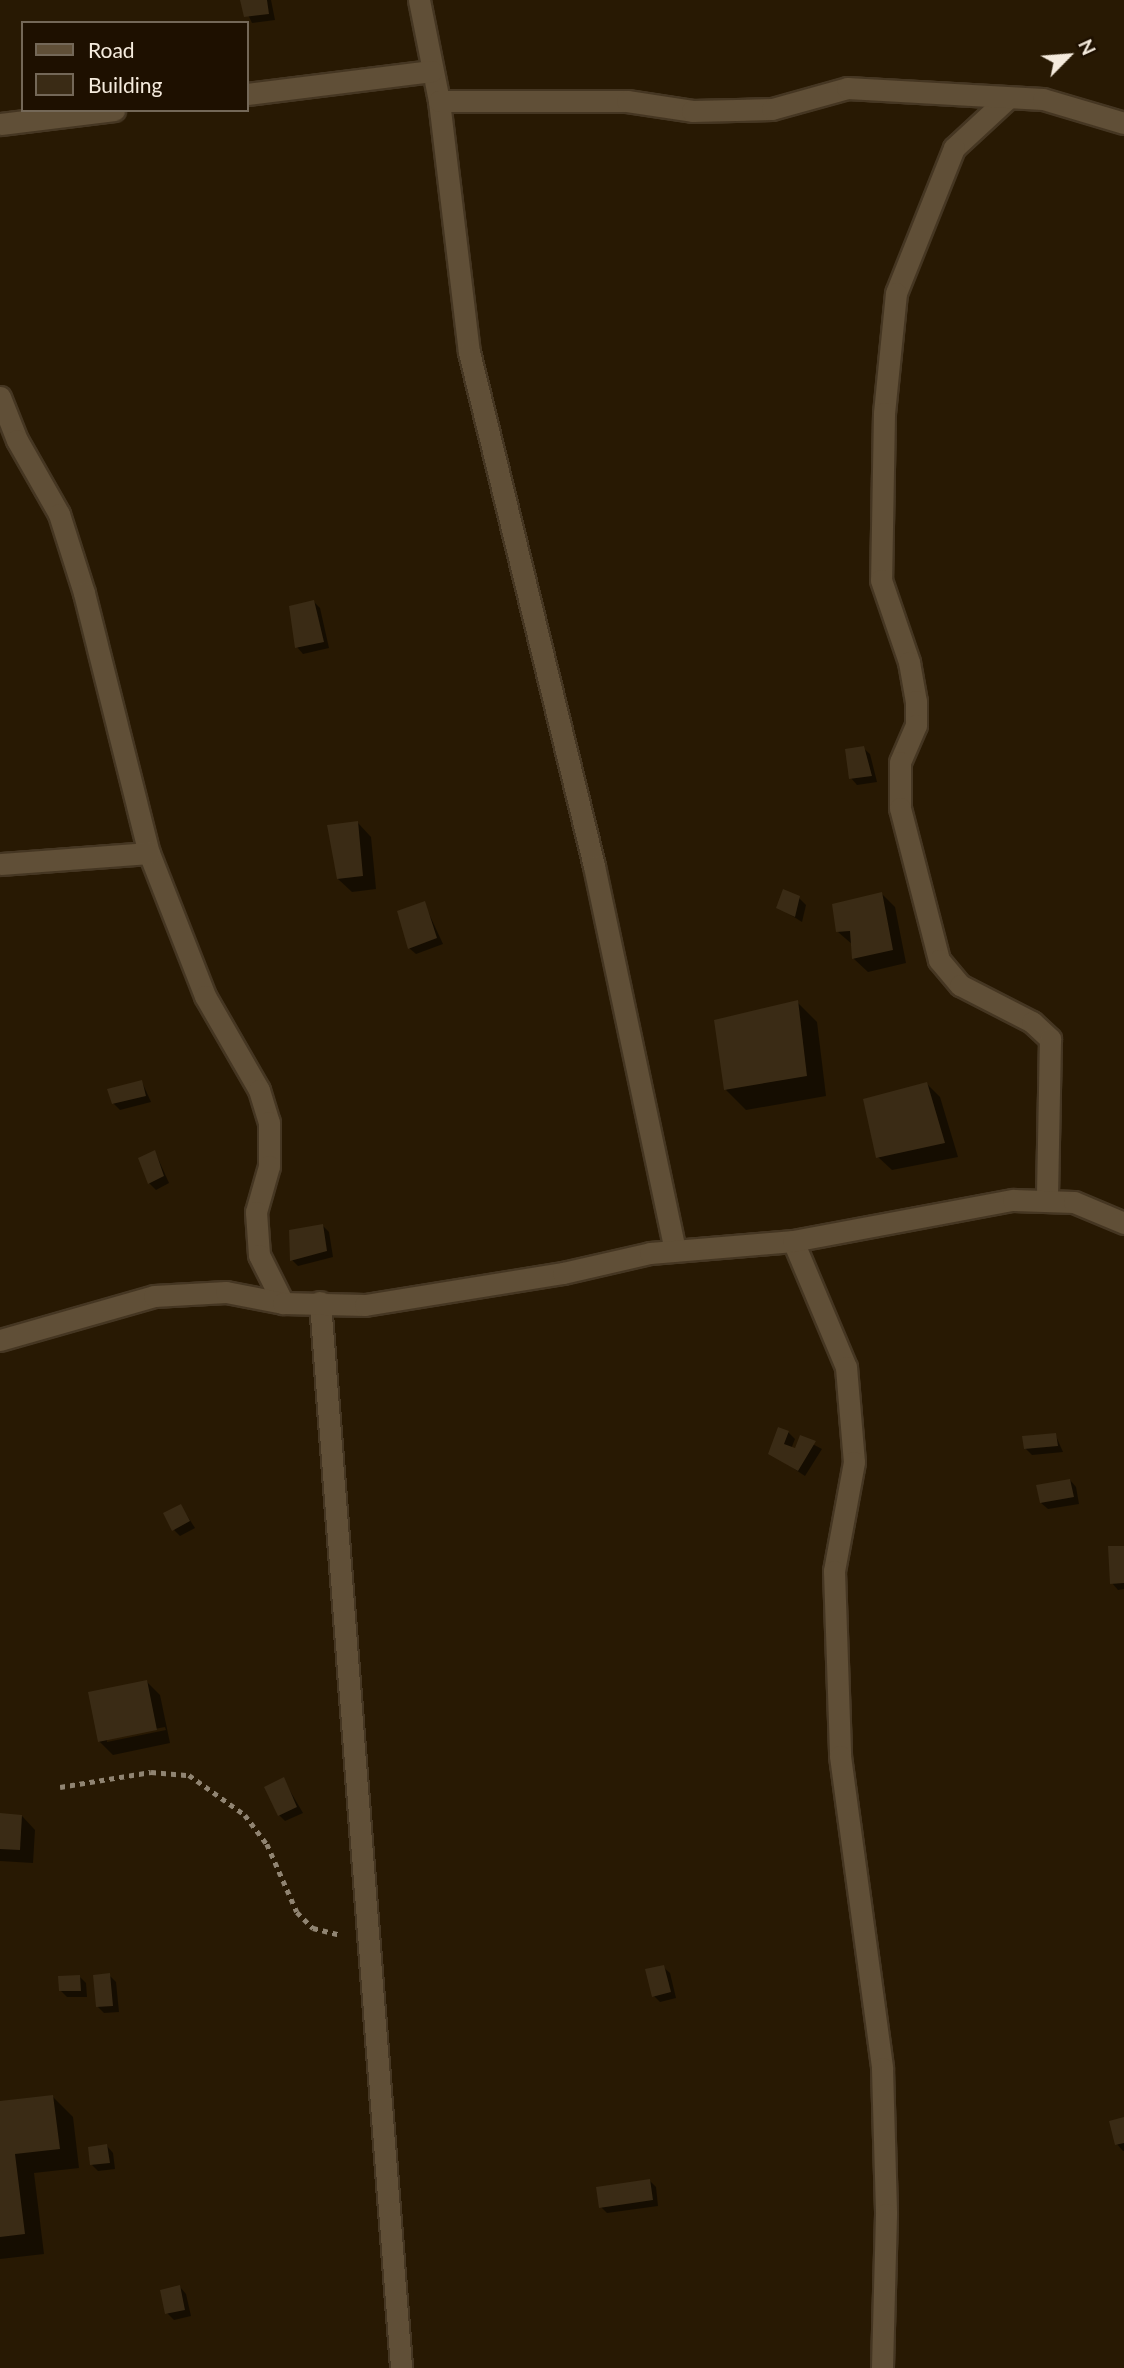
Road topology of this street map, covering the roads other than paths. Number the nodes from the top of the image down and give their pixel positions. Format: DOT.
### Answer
graph roads {
  1 [pos="419,0"];
  2 [pos="432,71"];
  3 [pos="248,94"];
  4 [pos="1008,98"];
  5 [pos="439,101"];
  6 [pos="98,112"];
  7 [pos="1124,123"];
  8 [pos="0,124"];
  9 [pos="0,397"];
  10 [pos="149,853"];
  11 [pos="0,864"];
  12 [pos="1047,1201"];
  13 [pos="1124,1223"];
  14 [pos="793,1241"];
  15 [pos="675,1251"];
  16 [pos="320,1302"];
  17 [pos="283,1303"];
  18 [pos="0,1340"];
  19 [pos="401,2368"];
  20 [pos="882,2368"];
  1 -- 2 [label="street"];
  2 -- 3 [label="street"];
  2 -- 5 [label="street"];
  4 -- 5 [label="street"];
  4 -- 7 [label="street"];
  4 -- 12 [label="street"];
  5 -- 15 [label="street"];
  6 -- 8 [label="street"];
  9 -- 10 [label="street"];
  10 -- 11 [label="street"];
  10 -- 17 [label="street"];
  12 -- 13 [label="street"];
  12 -- 14 [label="street"];
  14 -- 15 [label="street"];
  14 -- 20 [label="street"];
  15 -- 16 [label="street"];
  16 -- 17 [label="street"];
  16 -- 19 [label="street"];
  17 -- 18 [label="street"];
}
